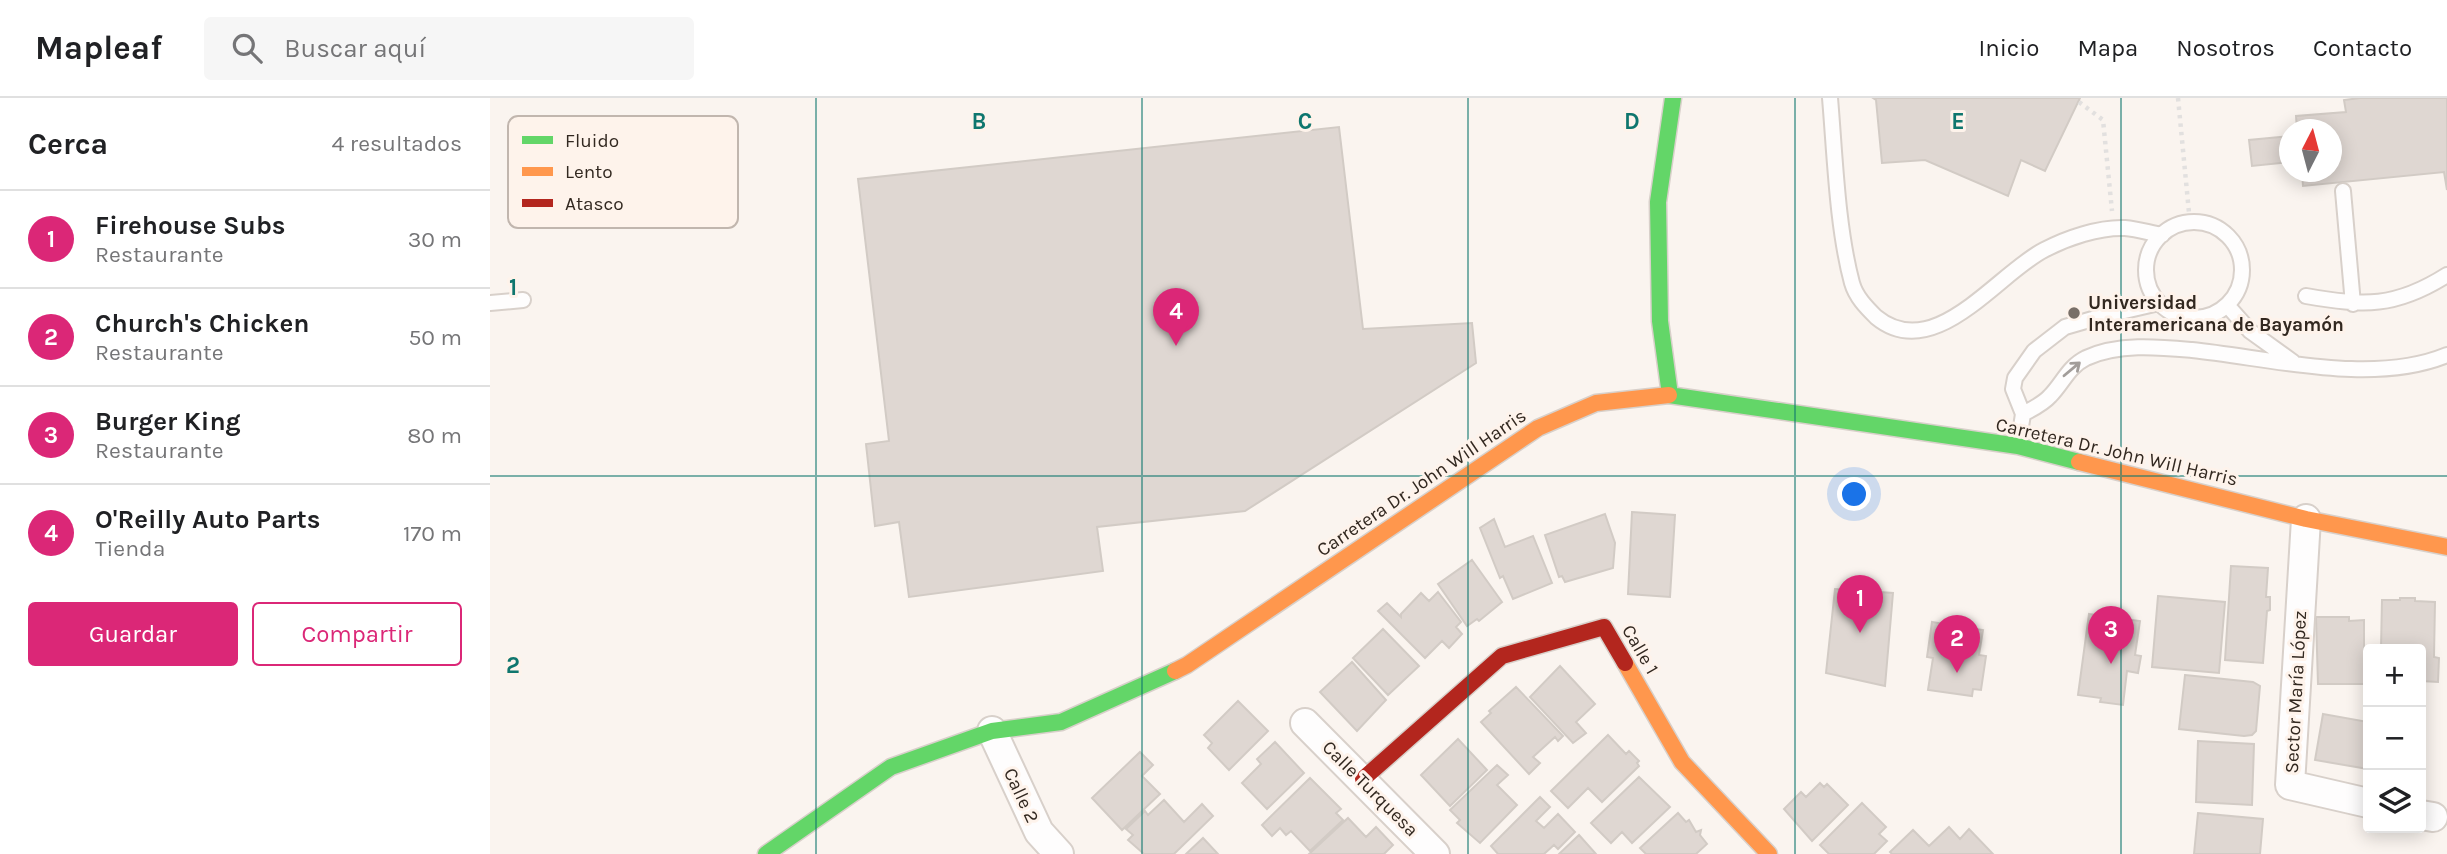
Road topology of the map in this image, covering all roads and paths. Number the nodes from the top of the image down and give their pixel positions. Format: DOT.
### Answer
graph roads {
  1 [pos="1673,98"];
  2 [pos="1830,98"];
  3 [pos="2178,98"];
  4 [pos="2079,102"];
  5 [pos="2343,191"];
  6 [pos="2190,223"];
  7 [pos="2114,229"];
  8 [pos="2162,235"];
  9 [pos="2447,275"];
  10 [pos="2306,296"];
  11 [pos="523,300"];
  12 [pos="490,303"];
  13 [pos="2159,303"];
  14 [pos="2353,304"];
  15 [pos="2227,305"];
  16 [pos="2447,355"];
  17 [pos="2294,363"];
  18 [pos="1670,396"];
  19 [pos="2024,414"];
  20 [pos="2018,446"];
  21 [pos="2306,519"];
  22 [pos="2447,547"];
  23 [pos="1305,723"];
  24 [pos="992,731"];
  25 [pos="1363,779"];
  26 [pos="2363,802"];
  27 [pos="766,854"];
  28 [pos="1059,854"];
  29 [pos="1436,854"];
  30 [pos="1769,854"];
  1 -- 18 [label="street"];
  2 -- 7 [label="lane"];
  3 -- 6 [label="path"];
  4 -- 7 [label="path"];
  5 -- 14 [label="lane"];
  6 -- 8 [label="lane"];
  6 -- 15 [label="lane"];
  7 -- 8 [label="lane"];
  8 -- 13 [label="lane"];
  9 -- 14 [label="lane"];
  10 -- 14 [label="lane"];
  11 -- 12 [label="lane"];
  13 -- 15 [label="lane"];
  13 -- 19 [label="lane"];
  15 -- 17 [label="lane"];
  16 -- 17 [label="lane"];
  19 -- 17 [label="lane, one-way"];
  18 -- 20 [label="street, Carretera Dr. John Will Harris"];
  18 -- 24 [label="street, Carretera Dr. John Will Harris"];
  19 -- 20 [label="lane"];
  20 -- 21 [label="street, Carretera Dr. John Will Harris"];
  21 -- 22 [label="street, Carretera Dr. John Will Harris"];
  21 -- 26 [label="street, Sector María López"];
  23 -- 25 [label="street, Calle Turquesa"];
  24 -- 27 [label="street, Carretera Dr. John Will Harris"];
  24 -- 28 [label="street, Calle 2"];
  25 -- 29 [label="street, Calle Turquesa"];
  25 -- 30 [label="street, Calle 1"];
}
